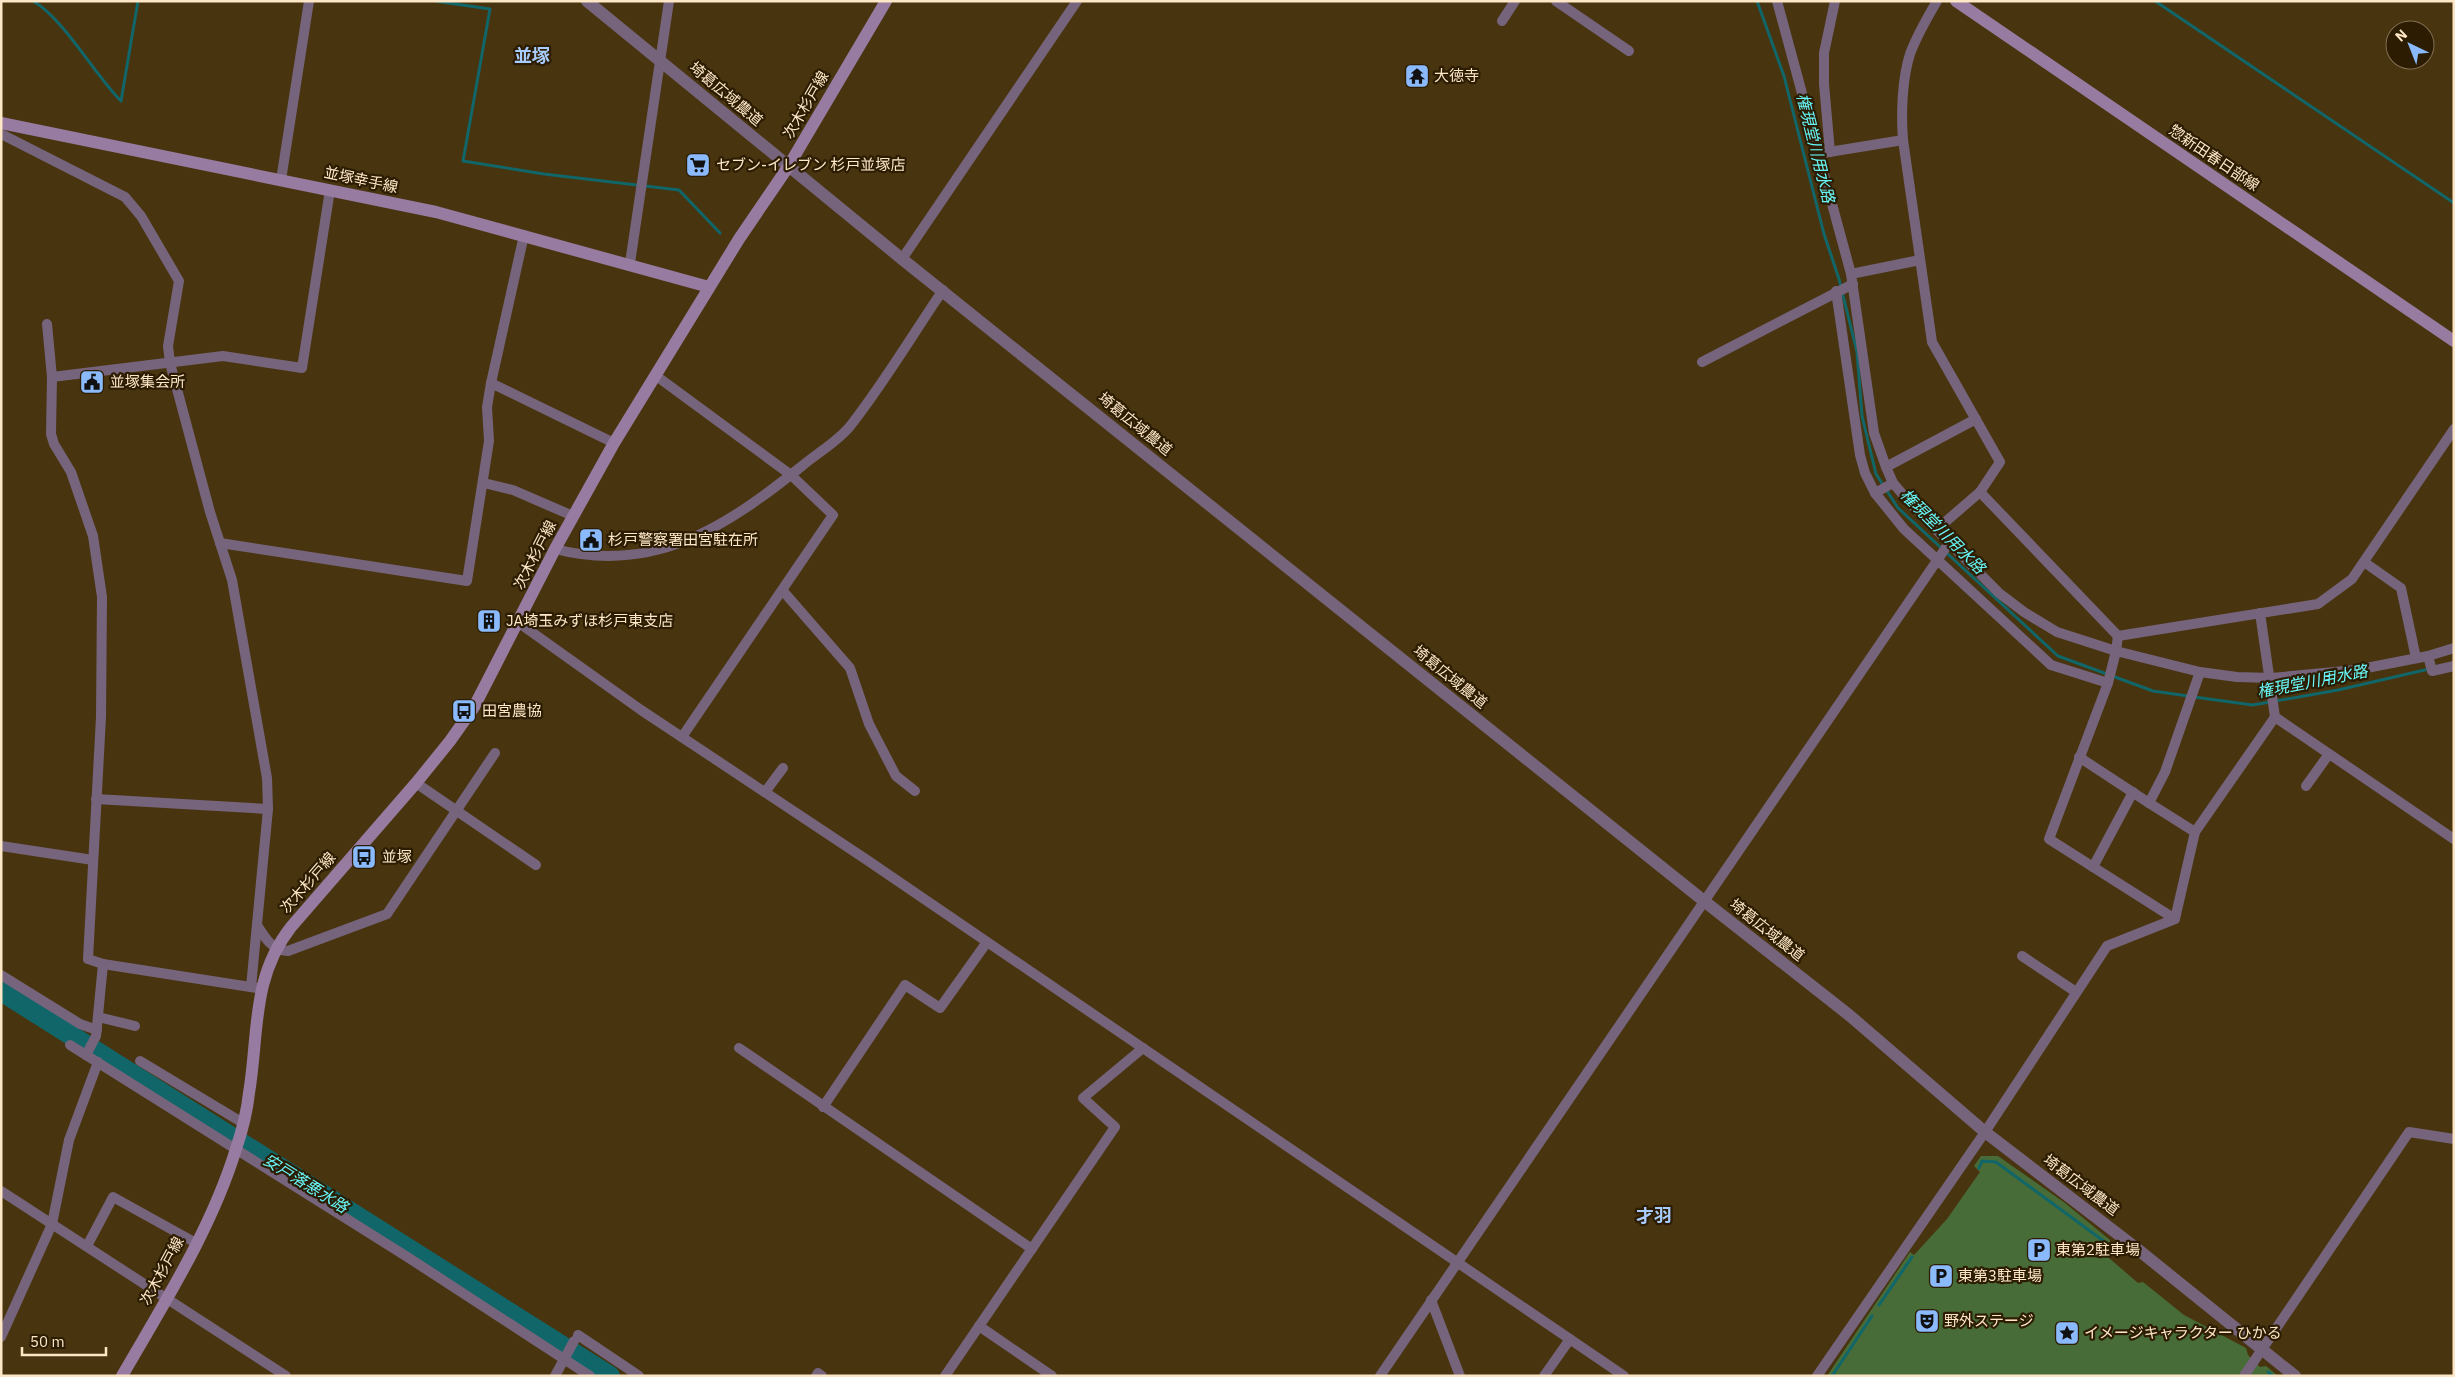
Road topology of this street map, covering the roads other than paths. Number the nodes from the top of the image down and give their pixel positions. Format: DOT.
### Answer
graph roads {
  1 [pos="309,1"];
  2 [pos="587,1"];
  3 [pos="670,1"];
  4 [pos="886,1"];
  5 [pos="1077,1"];
  6 [pos="1515,1"];
  7 [pos="1556,1"];
  8 [pos="1777,1"];
  9 [pos="1835,1"];
  10 [pos="1937,1"];
  11 [pos="1956,1"];
  12 [pos="1502,20"];
  13 [pos="1629,51"];
  14 [pos="661,61"];
  15 [pos="1,123"];
  16 [pos="1,134"];
  17 [pos="1903,140"];
  18 [pos="1830,152"];
  19 [pos="1817,154"];
  20 [pos="788,167"];
  21 [pos="281,180"];
  22 [pos="330,190"];
  23 [pos="524,235"];
  24 [pos="902,259"];
  25 [pos="1920,260"];
  26 [pos="630,264"];
  27 [pos="1852,279"];
  28 [pos="709,287"];
  29 [pos="943,290"];
  30 [pos="1836,291"];
  31 [pos="47,324"];
  32 [pos="2454,341"];
  33 [pos="1702,362"];
  34 [pos="170,363"];
  35 [pos="655,375"];
  36 [pos="52,377"];
  37 [pos="491,382"];
  38 [pos="1976,419"];
  39 [pos="2454,429"];
  40 [pos="614,443"];
  41 [pos="1886,467"];
  42 [pos="791,475"];
  43 [pos="484,483"];
  44 [pos="1893,483"];
  45 [pos="1980,492"];
  46 [pos="1875,493"];
  47 [pos="573,516"];
  48 [pos="1936,530"];
  49 [pos="220,543"];
  50 [pos="1949,543"];
  51 [pos="555,549"];
  52 [pos="1937,560"];
  53 [pos="2364,562"];
  54 [pos="783,591"];
  55 [pos="2260,613"];
  56 [pos="518,623"];
  57 [pos="2118,636"];
  58 [pos="2454,648"];
  59 [pos="2116,652"];
  60 [pos="2428,656"];
  61 [pos="2416,658"];
  62 [pos="2454,666"];
  63 [pos="2200,672"];
  64 [pos="2271,678"];
  65 [pos="2108,683"];
  66 [pos="2275,717"];
  67 [pos="682,737"];
  68 [pos="495,753"];
  69 [pos="2329,754"];
  70 [pos="2079,758"];
  71 [pos="783,768"];
  72 [pos="416,783"];
  73 [pos="2306,786"];
  74 [pos="915,790"];
  75 [pos="765,792"];
  76 [pos="2133,792"];
  77 [pos="96,799"];
  78 [pos="2149,803"];
  79 [pos="268,809"];
  80 [pos="456,811"];
  81 [pos="2195,832"];
  82 [pos="2454,839"];
  83 [pos="1,846"];
  84 [pos="93,860"];
  85 [pos="536,865"];
  86 [pos="2092,867"];
  87 [pos="1704,901"];
  88 [pos="2175,919"];
  89 [pos="257,926"];
  90 [pos="987,942"];
  91 [pos="276,948"];
  92 [pos="2022,956"];
  93 [pos="103,964"];
  94 [pos="1,975"];
  95 [pos="256,988"];
  96 [pos="2076,992"];
  97 [pos="98,1017"];
  98 [pos="135,1026"];
  99 [pos="96,1033"];
  100 [pos="70,1045"];
  101 [pos="739,1048"];
  102 [pos="1143,1048"];
  103 [pos="86,1055"];
  104 [pos="140,1061"];
  105 [pos="98,1062"];
  106 [pos="823,1107"];
  107 [pos="244,1123"];
  108 [pos="1985,1132"];
  109 [pos="2454,1139"];
  110 [pos="236,1150"];
  111 [pos="1,1191"];
  112 [pos="52,1224"];
  113 [pos="196,1243"];
  114 [pos="87,1246"];
  115 [pos="1032,1249"];
  116 [pos="1457,1262"];
  117 [pos="167,1298"];
  118 [pos="1431,1300"];
  119 [pos="979,1326"];
  120 [pos="1,1337"];
  121 [pos="1570,1339"];
  122 [pos="2262,1349"];
  123 [pos="565,1358"];
  124 [pos="122,1376"];
  125 [pos="286,1376"];
  126 [pos="555,1376"];
  127 [pos="590,1376"];
  128 [pos="639,1376"];
  129 [pos="816,1376"];
  130 [pos="822,1376"];
  131 [pos="946,1376"];
  132 [pos="1052,1376"];
  133 [pos="1380,1376"];
  134 [pos="1460,1376"];
  135 [pos="1544,1376"];
  136 [pos="1624,1376"];
  137 [pos="1817,1376"];
  138 [pos="2244,1376"];
  139 [pos="2296,1376"];
  1 -- 21 [label="street"];
  2 -- 14 [label="street, 埼葛広域農道"];
  3 -- 14 [label="street"];
  4 -- 20 [label="main road, 次木杉戸線"];
  5 -- 24 [label="street"];
  6 -- 12 [label="street"];
  7 -- 13 [label="street"];
  8 -- 19 [label="street"];
  9 -- 18 [label="street"];
  10 -- 17 [label="street"];
  11 -- 32 [label="main road, 惣新田春日部線"];
  14 -- 20 [label="street, 埼葛広域農道"];
  14 -- 26 [label="street"];
  15 -- 21 [label="main road, 並塚幸手線"];
  16 -- 34 [label="street"];
  17 -- 18 [label="street"];
  17 -- 25 [label="street"];
  18 -- 19 [label="street"];
  19 -- 27 [label="street"];
  20 -- 24 [label="street, 埼葛広域農道"];
  20 -- 28 [label="main road, 次木杉戸線"];
  21 -- 22 [label="main road, 並塚幸手線"];
  22 -- 23 [label="main road, 並塚幸手線"];
  22 -- 34 [label="street"];
  23 -- 26 [label="main road, 並塚幸手線"];
  23 -- 37 [label="street"];
  24 -- 29 [label="street, 埼葛広域農道"];
  25 -- 27 [label="street"];
  25 -- 38 [label="street"];
  26 -- 28 [label="main road, 並塚幸手線"];
  27 -- 30 [label="street"];
  27 -- 41 [label="street"];
  28 -- 35 [label="main road, 次木杉戸線"];
  29 -- 42 [label="street"];
  29 -- 87 [label="street, 埼葛広域農道"];
  30 -- 33 [label="street"];
  30 -- 46 [label="street"];
  31 -- 36 [label="street"];
  34 -- 36 [label="street"];
  34 -- 49 [label="street"];
  35 -- 40 [label="main road, 次木杉戸線"];
  35 -- 42 [label="street"];
  36 -- 77 [label="street"];
  37 -- 40 [label="street"];
  37 -- 43 [label="street"];
  38 -- 41 [label="street"];
  38 -- 45 [label="street"];
  39 -- 53 [label="street"];
  40 -- 47 [label="main road, 次木杉戸線"];
  41 -- 44 [label="street"];
  42 -- 51 [label="street"];
  42 -- 54 [label="street"];
  43 -- 47 [label="street"];
  43 -- 49 [label="street"];
  44 -- 46 [label="street"];
  44 -- 48 [label="street"];
  45 -- 48 [label="street"];
  45 -- 57 [label="street"];
  46 -- 52 [label="street"];
  47 -- 51 [label="main road, 次木杉戸線"];
  48 -- 50 [label="street"];
  49 -- 79 [label="street"];
  50 -- 52 [label="street"];
  50 -- 59 [label="street"];
  51 -- 56 [label="main road, 次木杉戸線"];
  52 -- 65 [label="street"];
  52 -- 87 [label="street"];
  53 -- 55 [label="street"];
  53 -- 61 [label="street"];
  54 -- 67 [label="street"];
  54 -- 74 [label="street"];
  55 -- 57 [label="street"];
  55 -- 64 [label="street"];
  56 -- 67 [label="street"];
  56 -- 72 [label="main road, 次木杉戸線"];
  57 -- 59 [label="street"];
  58 -- 60 [label="street"];
  59 -- 63 [label="street"];
  59 -- 65 [label="street"];
  60 -- 61 [label="street"];
  60 -- 62 [label="street"];
  61 -- 64 [label="street"];
  63 -- 64 [label="street"];
  63 -- 78 [label="street"];
  64 -- 66 [label="street"];
  65 -- 70 [label="street"];
  66 -- 69 [label="street"];
  66 -- 81 [label="street"];
  67 -- 75 [label="street"];
  68 -- 80 [label="street"];
  69 -- 73 [label="street"];
  69 -- 82 [label="street"];
  70 -- 76 [label="street"];
  70 -- 86 [label="street"];
  71 -- 75 [label="street"];
  72 -- 80 [label="street"];
  72 -- 91 [label="main road, 次木杉戸線"];
  75 -- 90 [label="street"];
  76 -- 78 [label="street"];
  76 -- 86 [label="street"];
  77 -- 79 [label="street"];
  77 -- 84 [label="street"];
  78 -- 81 [label="street"];
  79 -- 89 [label="street"];
  80 -- 85 [label="street"];
  80 -- 91 [label="street"];
  81 -- 88 [label="street"];
  83 -- 84 [label="street"];
  84 -- 93 [label="street"];
  86 -- 88 [label="street"];
  87 -- 108 [label="street, 埼葛広域農道"];
  87 -- 116 [label="street"];
  88 -- 96 [label="street"];
  89 -- 91 [label="street"];
  89 -- 95 [label="street"];
  90 -- 102 [label="street"];
  90 -- 106 [label="street"];
  91 -- 95 [label="main road, 次木杉戸線"];
  92 -- 96 [label="street"];
  93 -- 95 [label="street"];
  93 -- 97 [label="street"];
  94 -- 99 [label="street"];
  95 -- 107 [label="main road, 次木杉戸線"];
  96 -- 108 [label="street"];
  97 -- 98 [label="street"];
  97 -- 99 [label="street"];
  99 -- 103 [label="street"];
  100 -- 103 [label="street"];
  101 -- 106 [label="street"];
  102 -- 115 [label="street"];
  102 -- 116 [label="street"];
  103 -- 105 [label="street"];
  104 -- 107 [label="street"];
  105 -- 110 [label="street"];
  105 -- 112 [label="street"];
  106 -- 115 [label="street"];
  107 -- 110 [label="main road, 次木杉戸線"];
  108 -- 122 [label="street, 埼葛広域農道"];
  108 -- 137 [label="street"];
  109 -- 122 [label="street"];
  110 -- 113 [label="main road, 次木杉戸線"];
  110 -- 123 [label="street"];
  111 -- 112 [label="street"];
  112 -- 114 [label="street"];
  112 -- 120 [label="street"];
  113 -- 114 [label="street"];
  113 -- 117 [label="main road, 次木杉戸線"];
  114 -- 117 [label="street"];
  115 -- 119 [label="street"];
  116 -- 118 [label="street"];
  116 -- 121 [label="street"];
  117 -- 124 [label="main road, 次木杉戸線"];
  117 -- 125 [label="street"];
  118 -- 133 [label="street"];
  118 -- 134 [label="street"];
  119 -- 131 [label="street"];
  119 -- 132 [label="street"];
  121 -- 135 [label="street"];
  121 -- 136 [label="street"];
  122 -- 138 [label="street"];
  122 -- 139 [label="street, 埼葛広域農道"];
  123 -- 126 [label="street"];
  123 -- 127 [label="street"];
  123 -- 128 [label="street"];
  129 -- 130 [label="street"];
}
